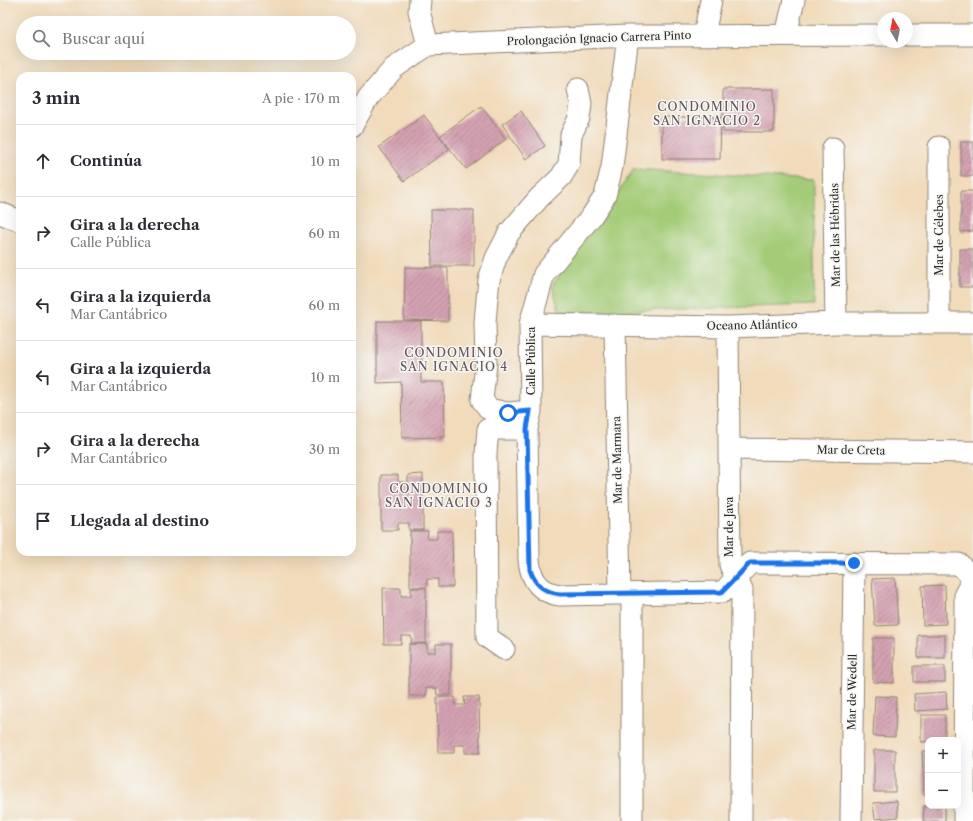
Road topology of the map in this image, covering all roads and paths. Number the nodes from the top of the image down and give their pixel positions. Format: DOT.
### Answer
graph roads {
  1 [pos="420,0"];
  2 [pos="711,0"];
  3 [pos="794,0"];
  4 [pos="704,35"];
  5 [pos="786,35"];
  6 [pos="877,35"];
  7 [pos="913,35"];
  8 [pos="973,35"];
  9 [pos="628,36"];
  10 [pos="428,45"];
  11 [pos="578,89"];
  12 [pos="356,119"];
  13 [pos="939,147"];
  14 [pos="833,148"];
  15 [pos="0,213"];
  16 [pos="16,219"];
  17 [pos="836,323"];
  18 [pos="939,323"];
  19 [pos="973,323"];
  20 [pos="530,324"];
  21 [pos="615,325"];
  22 [pos="728,327"];
  23 [pos="529,420"];
  24 [pos="729,449"];
  25 [pos="973,452"];
  26 [pos="854,563"];
  27 [pos="736,578"];
  28 [pos="973,578"];
  29 [pos="626,594"];
  30 [pos="504,649"];
  31 [pos="632,821"];
  32 [pos="741,821"];
  33 [pos="851,821"];
  34 [pos="964,821"];
  1 -- 10 [label="street"];
  2 -- 4 [label="street"];
  3 -- 5 [label="street"];
  4 -- 5 [label="street, Prolongación Ignacio Carrera Pinto"];
  4 -- 9 [label="street, Prolongación Ignacio Carrera Pinto"];
  5 -- 6 [label="street, Prolongación Ignacio Carrera Pinto"];
  7 -- 8 [label="street"];
  9 -- 10 [label="street, Prolongación Ignacio Carrera Pinto"];
  9 -- 20 [label="street, Calle Pública"];
  10 -- 12 [label="street"];
  11 -- 23 [label="street"];
  13 -- 18 [label="street, Mar de Célebes"];
  14 -- 17 [label="street, Mar de las Hébridas"];
  15 -- 16 [label="street"];
  17 -- 18 [label="street, Oceano Atlántico"];
  17 -- 22 [label="street, Oceano Atlántico"];
  18 -- 19 [label="street, Oceano Atlántico"];
  20 -- 21 [label="street, Oceano Atlántico"];
  20 -- 23 [label="street, Calle Pública"];
  21 -- 22 [label="street, Oceano Atlántico"];
  21 -- 29 [label="street, Mar de Marmara"];
  22 -- 24 [label="street, Mar de Java"];
  23 -- 29 [label="street, Calle Pública"];
  23 -- 30 [label="street"];
  24 -- 25 [label="street, Mar de Creta"];
  24 -- 27 [label="street, Mar de Java"];
  26 -- 27 [label="street"];
  26 -- 28 [label="street"];
  26 -- 33 [label="street, Mar de Wedell"];
  27 -- 29 [label="street"];
  27 -- 32 [label="street, Mar de Java"];
  28 -- 34 [label="street"];
  29 -- 31 [label="street, Mar de Marmara"];
}
